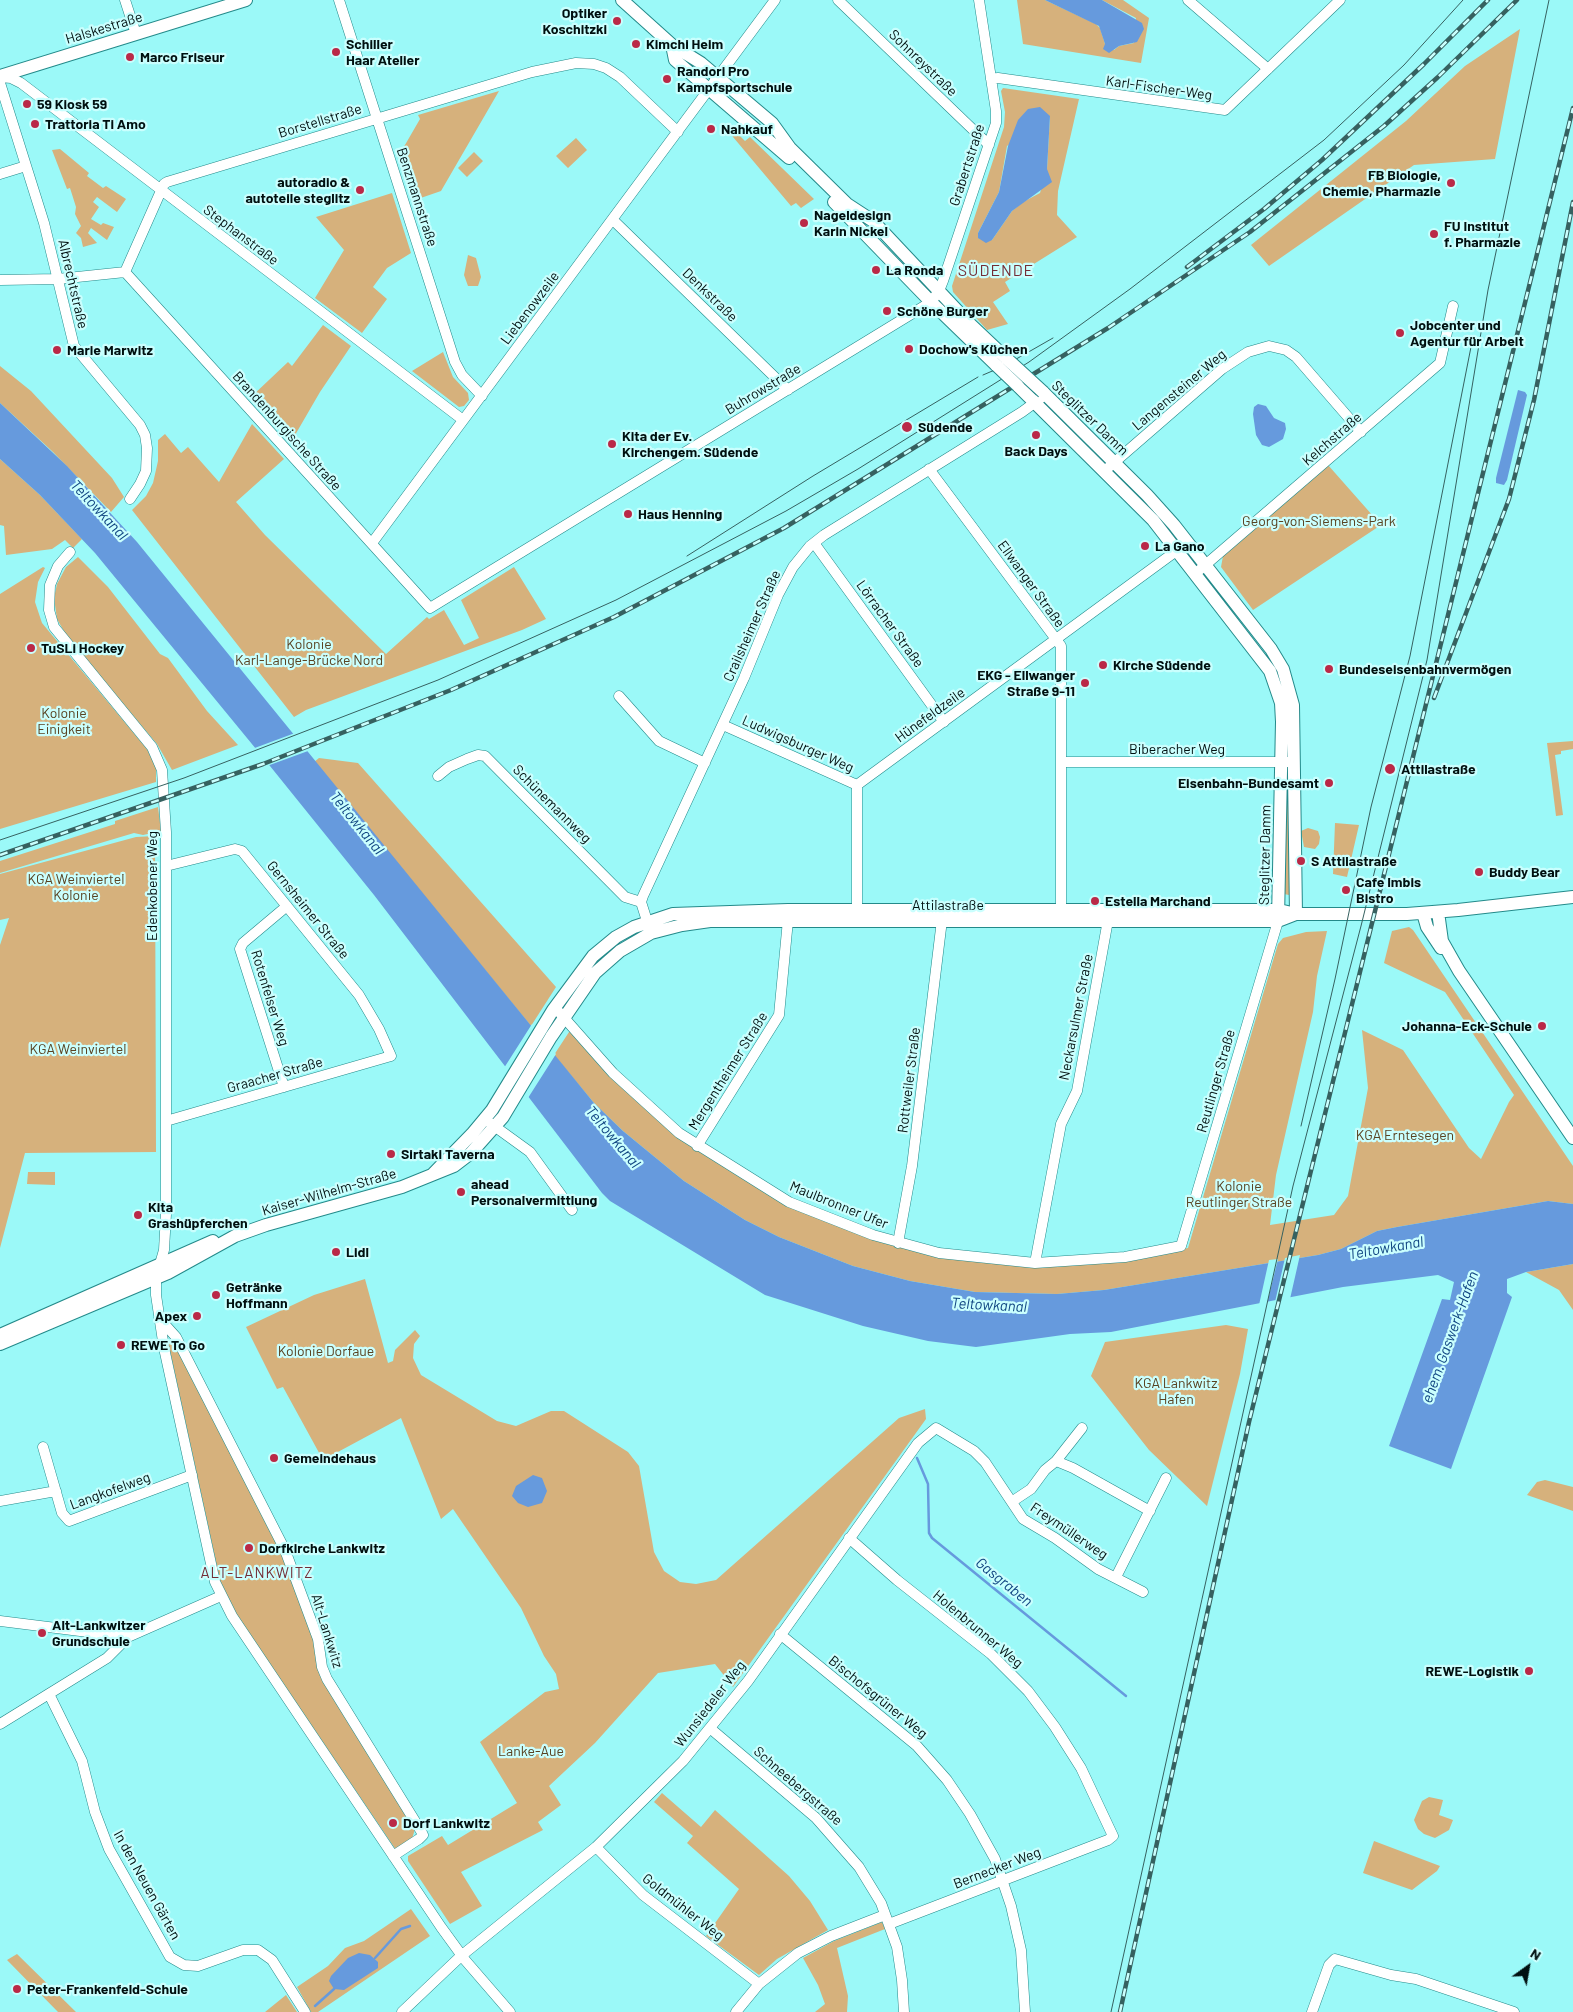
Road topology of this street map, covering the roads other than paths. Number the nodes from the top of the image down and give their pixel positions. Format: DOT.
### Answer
graph roads {
  1 [pos="125,0"];
  2 [pos="246,0"];
  3 [pos="339,0"];
  4 [pos="622,0"];
  5 [pos="775,0"];
  6 [pos="838,0"];
  7 [pos="979,0"];
  8 [pos="1188,0"];
  9 [pos="1340,0"];
  10 [pos="136,34"];
  11 [pos="672,46"];
  12 [pos="1268,69"];
  13 [pos="0,76"];
  14 [pos="718,77"];
  15 [pos="991,79"];
  16 [pos="0,83"];
  17 [pos="709,89"];
  18 [pos="377,118"];
  19 [pos="678,132"];
  20 [pos="989,145"];
  21 [pos="26,166"];
  22 [pos="0,174"];
  23 [pos="160,191"];
  24 [pos="613,220"];
  25 [pos="125,272"];
  26 [pos="58,279"];
  27 [pos="0,280"];
  28 [pos="939,291"];
  29 [pos="931,302"];
  30 [pos="1452,306"];
  31 [pos="1001,362"];
  32 [pos="788,390"];
  33 [pos="482,396"];
  34 [pos="1039,397"];
  35 [pos="463,420"];
  36 [pos="1361,432"];
  37 [pos="1109,466"];
  38 [pos="930,469"];
  39 [pos="130,499"];
  40 [pos="372,543"];
  41 [pos="814,543"];
  42 [pos="1183,546"];
  43 [pos="70,552"];
  44 [pos="1201,569"];
  45 [pos="430,608"];
  46 [pos="1056,640"];
  47 [pos="619,696"];
  48 [pos="944,722"];
  49 [pos="723,725"];
  50 [pos="1061,762"];
  51 [pos="1288,762"];
  52 [pos="705,763"];
  53 [pos="438,776"];
  54 [pos="857,785"];
  55 [pos="166,866"];
  56 [pos="1573,897"];
  57 [pos="641,902"];
  58 [pos="287,906"];
  59 [pos="857,910"];
  60 [pos="1061,910"];
  61 [pos="1438,912"];
  62 [pos="1423,913"];
  63 [pos="1296,914"];
  64 [pos="788,915"];
  65 [pos="942,915"];
  66 [pos="1108,915"];
  67 [pos="1278,916"];
  68 [pos="649,927"];
  69 [pos="1459,971"];
  70 [pos="569,987"];
  71 [pos="558,1014"];
  72 [pos="391,1056"];
  73 [pos="284,1087"];
  74 [pos="166,1121"];
  75 [pos="490,1123"];
  76 [pos="1573,1138"];
  77 [pos="697,1146"];
  78 [pos="572,1210"];
  79 [pos="235,1236"];
  80 [pos="898,1243"];
  81 [pos="1180,1247"];
  82 [pos="160,1263"];
  83 [pos="1035,1263"];
  84 [pos="156,1278"];
  85 [pos="159,1318"];
  86 [pos="0,1335"];
  87 [pos="0,1344"];
  88 [pos="936,1428"];
  89 [pos="1082,1428"];
  90 [pos="42,1447"];
  91 [pos="1056,1461"];
  92 [pos="192,1475"];
  93 [pos="1166,1478"];
  94 [pos="56,1491"];
  95 [pos="0,1501"];
  96 [pos="1013,1501"];
  97 [pos="1150,1511"];
  98 [pos="849,1538"];
  99 [pos="1116,1577"];
  100 [pos="1143,1592"];
  101 [pos="221,1596"];
  102 [pos="0,1621"];
  103 [pos="780,1634"];
  104 [pos="128,1637"];
  105 [pos="49,1694"];
  106 [pos="0,1724"];
  107 [pos="711,1729"];
  108 [pos="1113,1836"];
  109 [pos="596,1847"];
  110 [pos="393,1856"];
  111 [pos="1003,1880"];
  112 [pos="887,1919"];
  113 [pos="461,1956"];
  114 [pos="759,1984"];
  115 [pos="305,2012"];
  116 [pos="402,2012"];
  117 [pos="510,2012"];
  118 [pos="736,2012"];
  119 [pos="904,2012"];
  120 [pos="1025,2012"];
  121 [pos="1312,2012"];
  122 [pos="1514,2012"];
  1 -- 10 [label="street"];
  2 -- 10 [label="main road, Halskestraße"];
  3 -- 18 [label="street, Benzmannstraße"];
  4 -- 11 [label="main road, Steglitzer Damm"];
  5 -- 14 [label="street, Liebenowzeile"];
  6 -- 20 [label="street, Sohnreystraße"];
  7 -- 15 [label="street, Grabertstraße"];
  8 -- 12 [label="street"];
  9 -- 12 [label="street, Karl-Fischer-Weg"];
  10 -- 13 [label="main road, Halskestraße"];
  11 -- 14 [label="main road, Steglitzer Damm"];
  11 -- 17 [label="main road, Steglitzer Damm"];
  12 -- 15 [label="street, Karl-Fischer-Weg"];
  13 -- 23 [label="street, Stephanstraße"];
  14 -- 17 [label="street, Liebenowzeile"];
  14 -- 28 [label="main road, Steglitzer Damm"];
  15 -- 20 [label="street, Grabertstraße"];
  16 -- 21 [label="street, Albrechtstraße"];
  17 -- 19 [label="street, Liebenowzeile"];
  17 -- 29 [label="main road, Steglitzer Damm"];
  18 -- 19 [label="street, Borstellstraße"];
  18 -- 23 [label="street, Borstellstraße"];
  18 -- 33 [label="street, Benzmannstraße"];
  19 -- 24 [label="street, Liebenowzeile"];
  20 -- 28 [label="street, Grabertstraße"];
  21 -- 22 [label="street"];
  21 -- 26 [label="street, Albrechtstraße"];
  23 -- 25 [label="street"];
  23 -- 35 [label="street, Stephanstraße"];
  24 -- 32 [label="street, Denkstraße"];
  24 -- 33 [label="street, Liebenowzeile"];
  25 -- 26 [label="street"];
  25 -- 40 [label="street, Brandenburgische Straße"];
  26 -- 27 [label="street"];
  26 -- 39 [label="street, Albrechtstraße"];
  28 -- 29 [label="street, Grabertstraße"];
  28 -- 31 [label="main road, Steglitzer Damm"];
  29 -- 31 [label="main road, Steglitzer Damm"];
  29 -- 32 [label="street, Buhrowstraße"];
  30 -- 36 [label="street, Kelchstraße"];
  31 -- 34 [label="main road, Steglitzer Damm, bridge"];
  32 -- 45 [label="street, Buhrowstraße"];
  33 -- 35 [label="street, Liebenowzeile"];
  34 -- 37 [label="main road, Steglitzer Damm"];
  34 -- 38 [label="street, Crailsheimer Straße"];
  35 -- 40 [label="street, Liebenowzeile"];
  36 -- 37 [label="street, Langensteiner Weg"];
  36 -- 44 [label="street, Kelchstraße"];
  37 -- 42 [label="main road, Steglitzer Damm"];
  38 -- 41 [label="street, Crailsheimer Straße"];
  38 -- 46 [label="street, Ellwanger Straße"];
  40 -- 45 [label="street, Brandenburgische Straße"];
  41 -- 48 [label="street, Lörracher Straße"];
  41 -- 49 [label="street, Crailsheimer Straße"];
  42 -- 44 [label="main road, Steglitzer Damm"];
  42 -- 46 [label="street, Hünefeldzeile"];
  43 -- 55 [label="street, Edenkobener Weg"];
  44 -- 51 [label="main road, Steglitzer Damm"];
  46 -- 48 [label="street, Hünefeldzeile"];
  46 -- 50 [label="street, Ellwanger Straße"];
  47 -- 52 [label="street"];
  48 -- 54 [label="street, Hünefeldzeile"];
  49 -- 52 [label="street, Crailsheimer Straße"];
  49 -- 54 [label="street, Ludwigsburger Weg"];
  50 -- 51 [label="street, Biberacher Weg"];
  50 -- 60 [label="street, Ellwanger Straße"];
  51 -- 63 [label="main road, Steglitzer Damm"];
  51 -- 67 [label="main road, Steglitzer Damm"];
  52 -- 57 [label="street, Crailsheimer Straße"];
  53 -- 57 [label="street, Schünemannweg"];
  54 -- 59 [label="street, Ludwigsburger Weg"];
  55 -- 58 [label="street, Gernsheimer Straße"];
  55 -- 74 [label="street, Edenkobener Weg"];
  56 -- 61 [label="main road, Attilastraße"];
  57 -- 68 [label="street"];
  58 -- 72 [label="street, Gernsheimer Straße"];
  58 -- 73 [label="street, Rotenfelser Weg"];
  59 -- 64 [label="main road, Attilastraße"];
  59 -- 65 [label="main road, Attilastraße"];
  60 -- 65 [label="main road, Attilastraße"];
  60 -- 66 [label="main road, Attilastraße"];
  61 -- 62 [label="main road, Attilastraße"];
  61 -- 69 [label="main road"];
  62 -- 63 [label="main road, Attilastraße"];
  62 -- 69 [label="main road"];
  63 -- 67 [label="main road, Attilastraße"];
  64 -- 65 [label="main road, Attilastraße"];
  64 -- 68 [label="main road, Attilastraße"];
  64 -- 77 [label="street, Mergentheimer Straße"];
  65 -- 66 [label="main road, Attilastraße"];
  65 -- 80 [label="street, Rottweiler Straße"];
  66 -- 67 [label="main road, Attilastraße"];
  66 -- 83 [label="street, Neckarsulmer Straße"];
  67 -- 81 [label="street, Reutlinger Straße"];
  68 -- 70 [label="main road, Attilastraße"];
  68 -- 71 [label="main road, Attilastraße"];
  69 -- 76 [label="main road"];
  70 -- 71 [label="main road, Kaiser-Wilhelm-Straße"];
  71 -- 75 [label="main road, Kaiser-Wilhelm-Straße"];
  71 -- 75 [label="main road, Kaiser-Wilhelm-Straße"];
  71 -- 77 [label="street, Maulbronner Ufer"];
  72 -- 73 [label="street, Graacher Straße"];
  73 -- 74 [label="street, Graacher Straße"];
  74 -- 82 [label="street, Edenkobener Weg"];
  75 -- 78 [label="street"];
  75 -- 79 [label="main road, Kaiser-Wilhelm-Straße"];
  77 -- 80 [label="street, Maulbronner Ufer"];
  79 -- 82 [label="main road, Kaiser-Wilhelm-Straße"];
  79 -- 84 [label="main road, Kaiser-Wilhelm-Straße"];
  80 -- 83 [label="street, Maulbronner Ufer"];
  81 -- 83 [label="street, Maulbronner Ufer"];
  82 -- 84 [label="street"];
  82 -- 86 [label="main road, Kaiser-Wilhelm-Straße"];
  84 -- 85 [label="street"];
  84 -- 87 [label="main road, Kaiser-Wilhelm-Straße"];
  85 -- 92 [label="street"];
  85 -- 110 [label="street, Alt-Lankwitz"];
  88 -- 96 [label="street, Freymüllerweg"];
  88 -- 98 [label="street, Wunsiedeler Weg"];
  89 -- 91 [label="street, Freymüllerweg"];
  90 -- 94 [label="street, Langkofelweg"];
  91 -- 96 [label="street, Freymüllerweg"];
  91 -- 97 [label="street"];
  92 -- 94 [label="street, Langkofelweg"];
  92 -- 101 [label="street"];
  93 -- 97 [label="street, Freymüllerweg"];
  94 -- 95 [label="street, Langkofelweg"];
  96 -- 99 [label="street, Freymüllerweg"];
  97 -- 99 [label="street, Freymüllerweg"];
  98 -- 103 [label="street, Wunsiedeler Weg"];
  98 -- 108 [label="street, Holenbrunner Weg"];
  99 -- 100 [label="street, Freymüllerweg"];
  101 -- 104 [label="street"];
  101 -- 110 [label="street"];
  102 -- 104 [label="street"];
  103 -- 107 [label="street, Wunsiedeler Weg"];
  103 -- 111 [label="street, Bischofsgrüner Weg"];
  104 -- 105 [label="street"];
  105 -- 106 [label="street"];
  105 -- 115 [label="street, In den Neuen Gärten"];
  107 -- 109 [label="street, Wunsiedeler Weg"];
  107 -- 112 [label="street, Schneebergstraße"];
  108 -- 111 [label="street, Bernecker Weg"];
  109 -- 113 [label="street, Wunsiedeler Weg"];
  109 -- 114 [label="street, Goldmühler Weg"];
  110 -- 113 [label="street"];
  111 -- 112 [label="street, Bernecker Weg"];
  111 -- 120 [label="street, Bischofsgrüner Weg"];
  112 -- 114 [label="street, Bernecker Weg"];
  112 -- 119 [label="street, Schneebergstraße"];
  113 -- 116 [label="street, Wunsiedeler Weg"];
  113 -- 117 [label="street"];
  114 -- 118 [label="street, Bernecker Weg"];
  121 -- 122 [label="street"];
}
